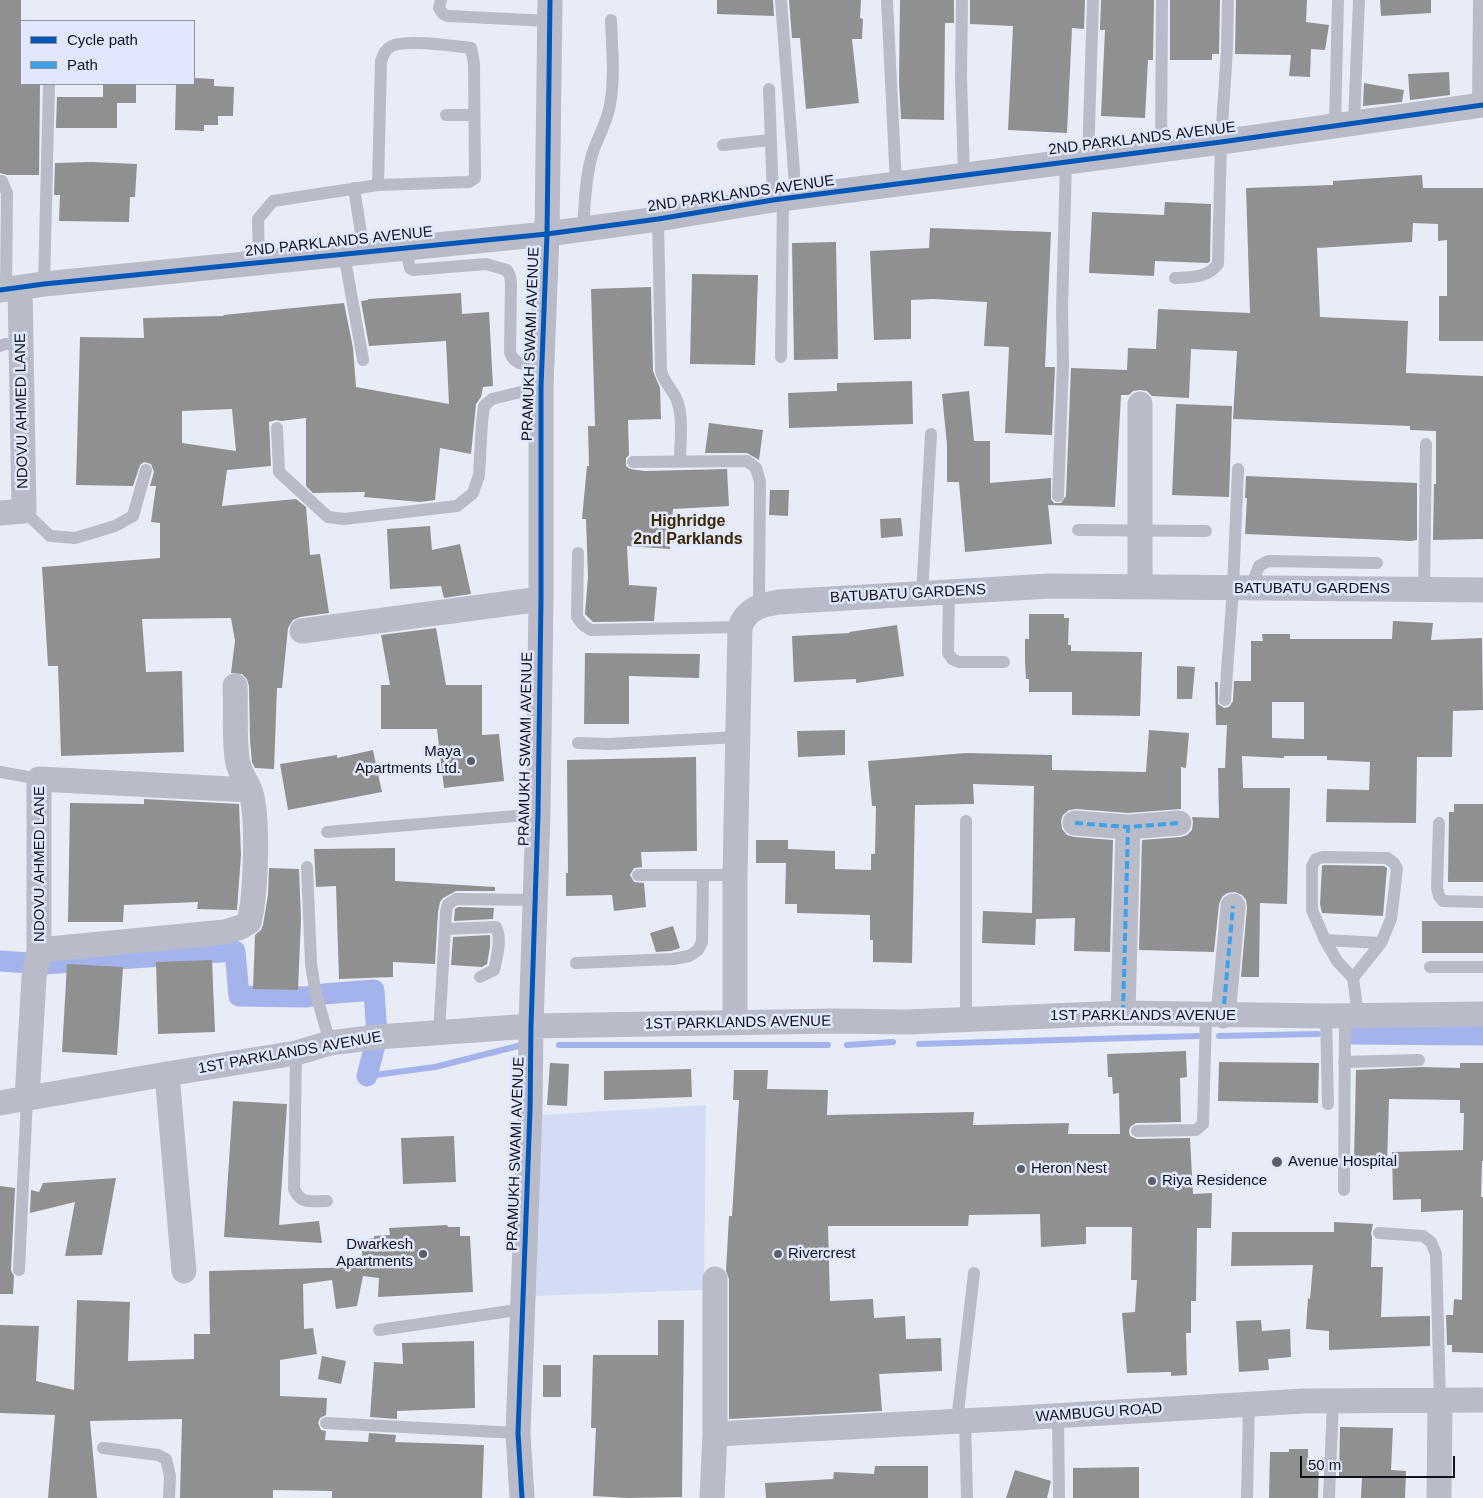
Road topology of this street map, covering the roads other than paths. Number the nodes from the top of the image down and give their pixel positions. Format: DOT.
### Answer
graph roads {
  1 [pos="441,0"];
  2 [pos="781,0"];
  3 [pos="887,0"];
  4 [pos="962,0"];
  5 [pos="1092,0"];
  6 [pos="1162,0"];
  7 [pos="1228,0"];
  8 [pos="1338,0"];
  9 [pos="1359,0"];
  10 [pos="1479,0"];
  11 [pos="550,11"];
  12 [pos="610,20"];
  13 [pos="49,85"];
  14 [pos="769,89"];
  15 [pos="1481,105"];
  16 [pos="446,115"];
  17 [pos="474,115"];
  18 [pos="1345,124"];
  19 [pos="770,140"];
  20 [pos="1221,142"];
  21 [pos="724,145"];
  22 [pos="1160,150"];
  23 [pos="1077,161"];
  24 [pos="964,176"];
  25 [pos="0,181"];
  26 [pos="378,185"];
  27 [pos="896,185"];
  28 [pos="354,188"];
  29 [pos="784,199"];
  30 [pos="658,219"];
  31 [pos="583,228"];
  32 [pos="547,234"];
  33 [pos="406,248"];
  34 [pos="354,253"];
  35 [pos="258,262"];
  36 [pos="1175,278"];
  37 [pos="18,288"];
  38 [pos="11,345"];
  39 [pos="781,357"];
  40 [pos="363,360"];
  41 [pos="541,377"];
  42 [pos="1140,404"];
  43 [pos="277,428"];
  44 [pos="930,434"];
  45 [pos="1426,444"];
  46 [pos="680,461"];
  47 [pos="633,462"];
  48 [pos="1238,469"];
  49 [pos="146,470"];
  50 [pos="1058,496"];
  51 [pos="24,511"];
  52 [pos="0,514"];
  53 [pos="1078,530"];
  54 [pos="1140,530"];
  55 [pos="1206,531"];
  56 [pos="578,553"];
  57 [pos="1377,563"];
  58 [pos="1140,586"];
  59 [pos="1242,588"];
  60 [pos="1424,589"];
  61 [pos="1483,590"];
  62 [pos="949,592"];
  63 [pos="922,594"];
  64 [pos="541,599"];
  65 [pos="759,606"];
  66 [pos="740,627"];
  67 [pos="302,631"];
  68 [pos="1004,662"];
  69 [pos="235,686"];
  70 [pos="1225,700"];
  71 [pos="738,738"];
  72 [pos="578,744"];
  73 [pos="0,772"];
  74 [pos="39,779"];
  75 [pos="250,790"];
  76 [pos="538,814"];
  77 [pos="966,821"];
  78 [pos="1075,823"];
  79 [pos="1179,823"];
  80 [pos="1439,824"];
  81 [pos="1128,827"];
  82 [pos="328,832"];
  83 [pos="307,867"];
  84 [pos="638,875"];
  85 [pos="703,875"];
  86 [pos="735,875"];
  87 [pos="536,900"];
  88 [pos="1483,902"];
  89 [pos="1233,906"];
  90 [pos="445,929"];
  91 [pos="1325,940"];
  92 [pos="1381,943"];
  93 [pos="39,950"];
  94 [pos="576,963"];
  95 [pos="1430,967"];
  96 [pos="1483,967"];
  97 [pos="480,977"];
  98 [pos="1353,978"];
  99 [pos="1123,1013"];
  100 [pos="1483,1014"];
  101 [pos="1215,1015"];
  102 [pos="1343,1016"];
  103 [pos="966,1019"];
  104 [pos="735,1023"];
  105 [pos="531,1026"];
  106 [pos="439,1033"];
  107 [pos="330,1043"];
  108 [pos="296,1053"];
  109 [pos="1419,1060"];
  110 [pos="1344,1062"];
  111 [pos="167,1074"];
  112 [pos="27,1098"];
  113 [pos="0,1103"];
  114 [pos="1328,1104"];
  115 [pos="1137,1131"];
  116 [pos="1344,1190"];
  117 [pos="327,1201"];
  118 [pos="1379,1233"];
  119 [pos="19,1270"];
  120 [pos="184,1271"];
  121 [pos="974,1273"];
  122 [pos="715,1279"];
  123 [pos="524,1309"];
  124 [pos="379,1330"];
  125 [pos="1440,1400"];
  126 [pos="1483,1400"];
  127 [pos="1333,1401"];
  128 [pos="1249,1404"];
  129 [pos="1058,1416"];
  130 [pos="961,1421"];
  131 [pos="326,1423"];
  132 [pos="518,1433"];
  133 [pos="715,1434"];
  134 [pos="103,1448"];
  135 [pos="169,1498"];
  136 [pos="522,1498"];
  137 [pos="712,1498"];
  138 [pos="967,1498"];
  139 [pos="1059,1498"];
  140 [pos="1247,1498"];
  141 [pos="1329,1498"];
  142 [pos="1440,1498"];
  1 -- 11 [label="lane"];
  2 -- 29 [label="lane"];
  3 -- 27 [label="lane"];
  4 -- 24 [label="lane"];
  5 -- 23 [label="lane"];
  6 -- 22 [label="lane"];
  7 -- 20 [label="lane"];
  8 -- 18 [label="lane"];
  9 -- 18 [label="lane"];
  10 -- 15 [label="lane"];
  11 -- 32 [label="street, PRAMUKH SWAMI AVENUE"];
  12 -- 31 [label="lane"];
  13 -- 37 [label="lane"];
  14 -- 19 [label="lane"];
  15 -- 18 [label="street, 2ND PARKLANDS AVENUE"];
  16 -- 17 [label="lane"];
  17 -- 26 [label="lane"];
  17 -- 26 [label="lane"];
  18 -- 20 [label="street, 2ND PARKLANDS AVENUE"];
  19 -- 21 [label="lane"];
  19 -- 29 [label="lane"];
  20 -- 22 [label="street, 2ND PARKLANDS AVENUE"];
  20 -- 36 [label="lane"];
  22 -- 23 [label="street, 2ND PARKLANDS AVENUE"];
  23 -- 24 [label="street, 2ND PARKLANDS AVENUE"];
  23 -- 50 [label="lane"];
  24 -- 27 [label="street, 2ND PARKLANDS AVENUE"];
  25 -- 37 [label="lane"];
  26 -- 28 [label="lane"];
  27 -- 29 [label="street, 2ND PARKLANDS AVENUE"];
  28 -- 34 [label="lane"];
  28 -- 35 [label="lane"];
  29 -- 30 [label="street, 2ND PARKLANDS AVENUE"];
  29 -- 39 [label="lane"];
  30 -- 31 [label="street, 2ND PARKLANDS AVENUE"];
  30 -- 46 [label="lane"];
  31 -- 32 [label="street, 2ND PARKLANDS AVENUE"];
  32 -- 33 [label="street, 2ND PARKLANDS AVENUE"];
  32 -- 41 [label="street, PRAMUKH SWAMI AVENUE"];
  33 -- 34 [label="street, 2ND PARKLANDS AVENUE"];
  33 -- 41 [label="lane"];
  34 -- 35 [label="street, 2ND PARKLANDS AVENUE"];
  34 -- 40 [label="lane"];
  35 -- 37 [label="street, 2ND PARKLANDS AVENUE"];
  37 -- 38 [label="street, NDOVU AHMED LANE"];
  38 -- 51 [label="street, NDOVU AHMED LANE"];
  41 -- 43 [label="lane"];
  41 -- 64 [label="street, PRAMUKH SWAMI AVENUE"];
  42 -- 54 [label="street"];
  44 -- 63 [label="lane"];
  45 -- 60 [label="lane"];
  46 -- 47 [label="lane"];
  46 -- 65 [label="lane"];
  48 -- 59 [label="lane"];
  49 -- 51 [label="lane"];
  51 -- 52 [label="street, NDOVU AHMED LANE"];
  53 -- 54 [label="lane"];
  54 -- 55 [label="lane"];
  54 -- 58 [label="street"];
  56 -- 66 [label="lane"];
  57 -- 59 [label="lane"];
  58 -- 59 [label="street, BATUBATU GARDENS"];
  58 -- 62 [label="street, BATUBATU GARDENS"];
  59 -- 60 [label="street, BATUBATU GARDENS"];
  59 -- 70 [label="lane"];
  60 -- 61 [label="street, BATUBATU GARDENS"];
  62 -- 63 [label="street, BATUBATU GARDENS"];
  62 -- 68 [label="lane"];
  63 -- 65 [label="street, BATUBATU GARDENS"];
  64 -- 67 [label="street"];
  64 -- 76 [label="street, PRAMUKH SWAMI AVENUE"];
  65 -- 66 [label="street"];
  66 -- 71 [label="street"];
  69 -- 75 [label="street"];
  71 -- 72 [label="lane"];
  71 -- 86 [label="street"];
  73 -- 74 [label="lane"];
  74 -- 75 [label="street, NDOVU AHMED LANE"];
  74 -- 93 [label="street, NDOVU AHMED LANE"];
  75 -- 93 [label="street"];
  76 -- 82 [label="lane"];
  76 -- 87 [label="street, PRAMUKH SWAMI AVENUE"];
  77 -- 103 [label="lane"];
  78 -- 81 [label="street"];
  79 -- 81 [label="street"];
  80 -- 88 [label="lane"];
  81 -- 99 [label="street"];
  83 -- 107 [label="lane"];
  84 -- 85 [label="lane"];
  85 -- 86 [label="lane"];
  85 -- 94 [label="lane"];
  86 -- 104 [label="street"];
  87 -- 90 [label="lane"];
  87 -- 105 [label="street, PRAMUKH SWAMI AVENUE"];
  89 -- 101 [label="street"];
  90 -- 97 [label="lane"];
  90 -- 106 [label="lane"];
  91 -- 92 [label="lane"];
  91 -- 92 [label="lane"];
  91 -- 98 [label="lane"];
  92 -- 98 [label="lane"];
  93 -- 112 [label="street, NDOVU AHMED LANE"];
  95 -- 96 [label="lane"];
  98 -- 102 [label="lane"];
  99 -- 101 [label="street, 1ST PARKLANDS AVENUE"];
  99 -- 103 [label="street, 1ST PARKLANDS AVENUE"];
  100 -- 102 [label="street, 1ST PARKLANDS AVENUE"];
  101 -- 102 [label="street, 1ST PARKLANDS AVENUE"];
  101 -- 115 [label="lane"];
  102 -- 110 [label="lane"];
  102 -- 114 [label="lane"];
  103 -- 104 [label="street, 1ST PARKLANDS AVENUE"];
  104 -- 105 [label="street, 1ST PARKLANDS AVENUE"];
  105 -- 106 [label="street, 1ST PARKLANDS AVENUE"];
  105 -- 123 [label="street, PRAMUKH SWAMI AVENUE"];
  106 -- 107 [label="street, 1ST PARKLANDS AVENUE"];
  107 -- 108 [label="street, 1ST PARKLANDS AVENUE"];
  108 -- 111 [label="street, 1ST PARKLANDS AVENUE"];
  108 -- 117 [label="lane"];
  109 -- 110 [label="lane"];
  110 -- 116 [label="lane"];
  111 -- 112 [label="street, 1ST PARKLANDS AVENUE"];
  111 -- 120 [label="street"];
  112 -- 113 [label="street, 1ST PARKLANDS AVENUE"];
  112 -- 119 [label="lane"];
  118 -- 125 [label="lane"];
  121 -- 130 [label="lane"];
  122 -- 133 [label="street"];
  123 -- 124 [label="lane"];
  123 -- 132 [label="street, PRAMUKH SWAMI AVENUE"];
  125 -- 126 [label="street, WAMBUGU ROAD"];
  125 -- 127 [label="street, WAMBUGU ROAD"];
  125 -- 142 [label="street"];
  127 -- 128 [label="street, WAMBUGU ROAD"];
  127 -- 141 [label="lane"];
  128 -- 129 [label="street, WAMBUGU ROAD"];
  128 -- 140 [label="lane"];
  129 -- 130 [label="street, WAMBUGU ROAD"];
  129 -- 139 [label="lane"];
  130 -- 133 [label="street, WAMBUGU ROAD"];
  130 -- 138 [label="lane"];
  131 -- 132 [label="lane"];
  132 -- 136 [label="street, PRAMUKH SWAMI AVENUE"];
  133 -- 137 [label="street"];
  134 -- 135 [label="lane"];
}
